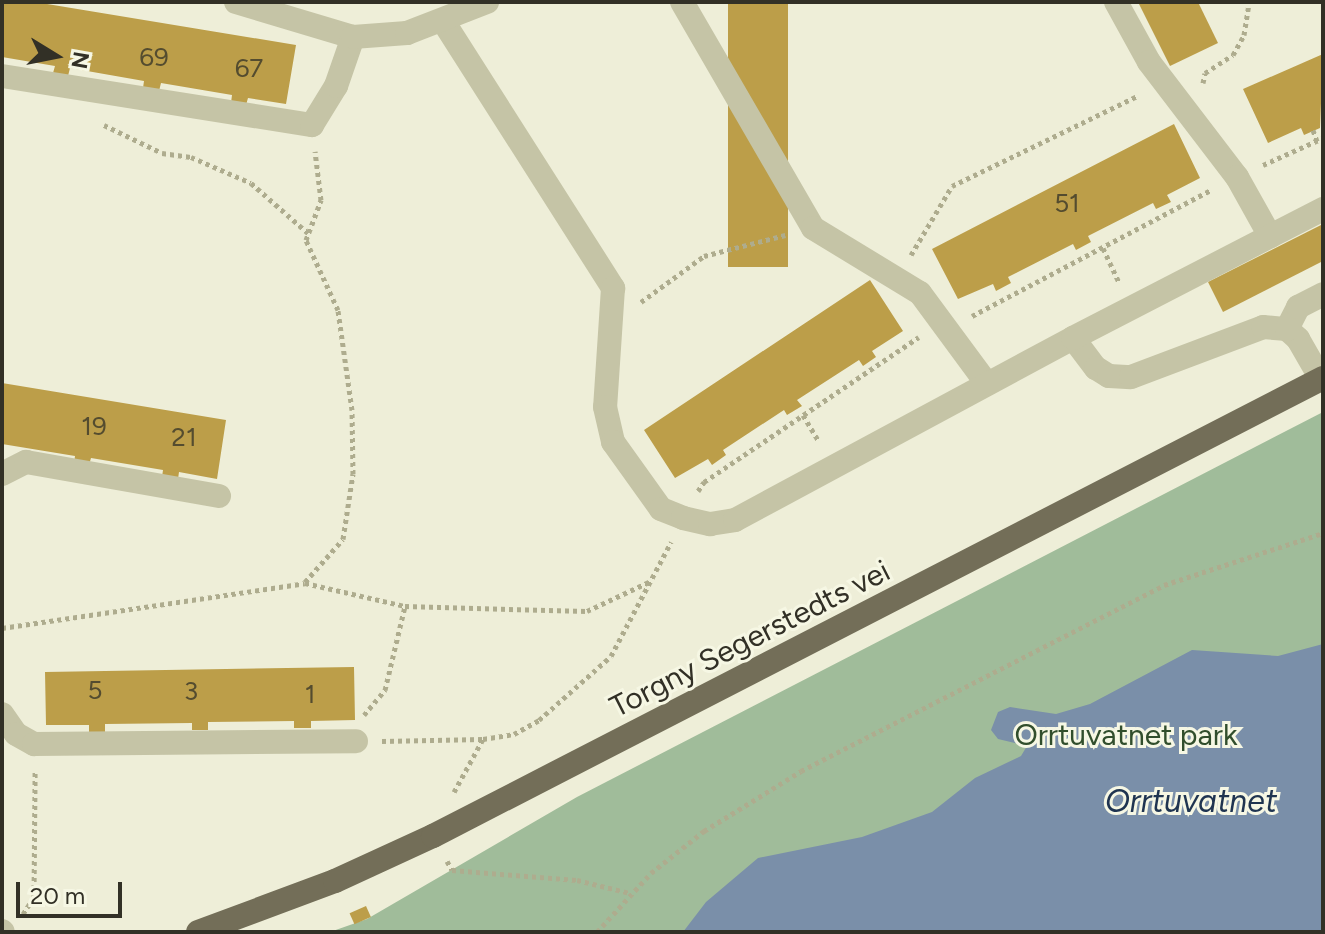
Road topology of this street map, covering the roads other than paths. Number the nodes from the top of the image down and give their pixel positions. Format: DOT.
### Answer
graph roads {
  1 [pos="236,2"];
  2 [pos="487,2"];
  3 [pos="682,2"];
  4 [pos="1116,2"];
  5 [pos="443,21"];
  6 [pos="353,37"];
  7 [pos="2,76"];
  8 [pos="1323,209"];
  9 [pos="1270,236"];
  10 [pos="1323,294"];
  11 [pos="1287,329"];
  12 [pos="1073,338"];
  13 [pos="1322,378"];
  14 [pos="987,384"];
  15 [pos="14,460"];
  16 [pos="2,474"];
  17 [pos="219,496"];
  18 [pos="2,714"];
  19 [pos="356,741"];
  20 [pos="198,932"];
  1 -- 6 [label="lane"];
  2 -- 5 [label="lane"];
  3 -- 14 [label="lane"];
  4 -- 9 [label="lane"];
  5 -- 6 [label="lane"];
  5 -- 14 [label="lane"];
  6 -- 7 [label="lane"];
  8 -- 9 [label="lane"];
  9 -- 12 [label="lane"];
  10 -- 11 [label="lane"];
  11 -- 12 [label="lane"];
  11 -- 13 [label="lane, Torgny Segerstedts vei"];
  12 -- 14 [label="lane"];
  13 -- 20 [label="main road, Torgny Segerstedts vei"];
  15 -- 16 [label="lane"];
  15 -- 17 [label="lane"];
  18 -- 19 [label="lane"];
}
